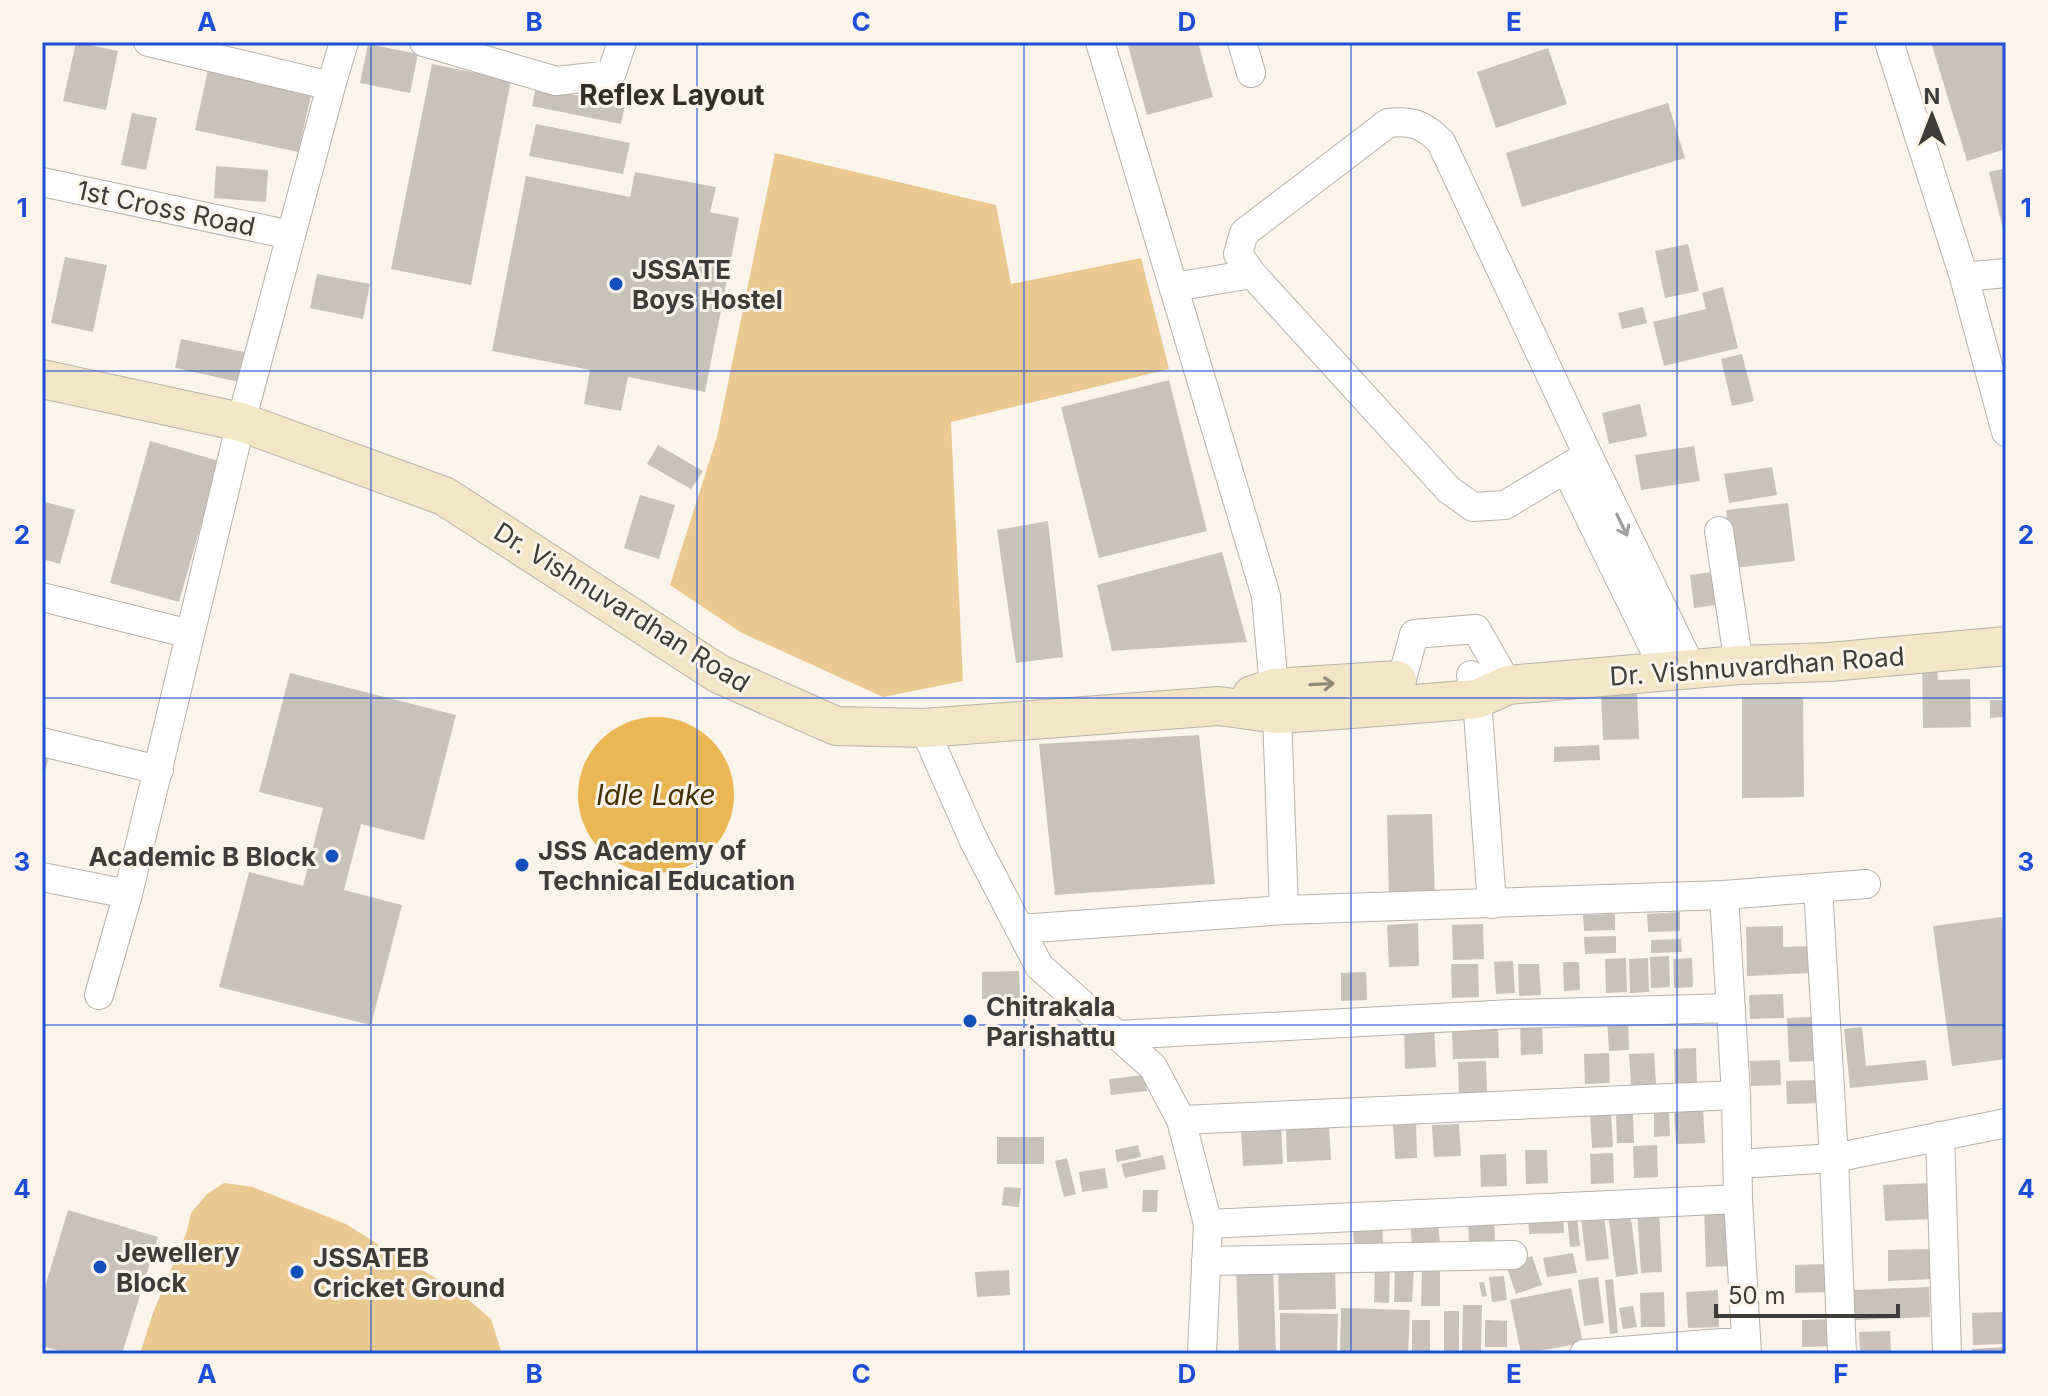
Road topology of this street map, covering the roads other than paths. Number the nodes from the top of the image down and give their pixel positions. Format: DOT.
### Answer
graph roads {
  1 [pos="148,42"];
  2 [pos="344,42"];
  3 [pos="424,42"];
  4 [pos="622,42"];
  5 [pos="1100,42"];
  6 [pos="1242,42"];
  7 [pos="1889,42"];
  8 [pos="181,46"];
  9 [pos="494,52"];
  10 [pos="1251,73"];
  11 [pos="331,86"];
  12 [pos="42,182"];
  13 [pos="291,235"];
  14 [pos="2006,273"];
  15 [pos="1252,274"];
  16 [pos="1964,277"];
  17 [pos="1174,287"];
  18 [pos="42,379"];
  19 [pos="241,422"];
  20 [pos="2006,432"];
  21 [pos="1577,462"];
  22 [pos="1719,531"];
  23 [pos="42,597"];
  24 [pos="190,634"];
  25 [pos="2006,646"];
  26 [pos="1739,665"];
  27 [pos="1679,670"];
  28 [pos="1485,686"];
  29 [pos="1276,701"];
  30 [pos="924,728"];
  31 [pos="42,742"];
  32 [pos="159,770"];
  33 [pos="42,877"];
  34 [pos="1866,884"];
  35 [pos="1818,888"];
  36 [pos="128,894"];
  37 [pos="1724,895"];
  38 [pos="1492,904"];
  39 [pos="1284,910"];
  40 [pos="1020,929"];
  41 [pos="99,995"];
  42 [pos="1731,1008"];
  43 [pos="1118,1035"];
  44 [pos="1736,1095"];
  45 [pos="1181,1120"];
  46 [pos="2006,1123"];
  47 [pos="1940,1136"];
  48 [pos="1834,1158"];
  49 [pos="1738,1164"];
  50 [pos="1738,1199"];
  51 [pos="1208,1224"];
  52 [pos="1513,1255"];
  53 [pos="1206,1261"];
  54 [pos="1747,1348"];
  55 [pos="1202,1354"];
  56 [pos="1584,1354"];
  57 [pos="1842,1354"];
  58 [pos="1947,1354"];
  1 -- 8 [label="street"];
  2 -- 11 [label="street"];
  3 -- 9 [label="street"];
  4 -- 9 [label="street"];
  5 -- 17 [label="street"];
  6 -- 10 [label="street"];
  7 -- 16 [label="street"];
  8 -- 11 [label="street"];
  11 -- 13 [label="street"];
  12 -- 13 [label="street, 1st Cross Road"];
  13 -- 19 [label="street"];
  14 -- 16 [label="street"];
  15 -- 17 [label="street"];
  15 -- 21 [label="street"];
  15 -- 21 [label="street"];
  16 -- 20 [label="street"];
  17 -- 29 [label="street"];
  18 -- 19 [label="main road, Dr. Vishnuvardhan Road"];
  19 -- 24 [label="street"];
  19 -- 30 [label="main road, Dr. Vishnuvardhan Road"];
  21 -- 27 [label="street"];
  22 -- 26 [label="street"];
  23 -- 24 [label="street"];
  24 -- 32 [label="street"];
  25 -- 26 [label="main road, Dr. Vishnuvardhan Road"];
  26 -- 27 [label="main road, Dr. Vishnuvardhan Road"];
  27 -- 28 [label="main road, Dr. Vishnuvardhan Road"];
  28 -- 29 [label="main road, Dr. Vishnuvardhan Road"];
  29 -- 28 [label="main road, Dr. Vishnuvardhan Road, one-way"];
  28 -- 38 [label="street"];
  29 -- 30 [label="main road, Dr. Vishnuvardhan Road"];
  29 -- 39 [label="street"];
  30 -- 40 [label="street"];
  31 -- 32 [label="street"];
  32 -- 36 [label="street"];
  33 -- 36 [label="street"];
  34 -- 35 [label="street"];
  35 -- 37 [label="street"];
  35 -- 48 [label="street"];
  36 -- 41 [label="street"];
  37 -- 38 [label="street"];
  37 -- 42 [label="street"];
  38 -- 39 [label="street"];
  39 -- 40 [label="street"];
  40 -- 43 [label="street"];
  42 -- 43 [label="street"];
  42 -- 44 [label="street"];
  43 -- 45 [label="street"];
  44 -- 45 [label="street"];
  44 -- 49 [label="street"];
  45 -- 51 [label="street"];
  46 -- 47 [label="street"];
  47 -- 48 [label="street"];
  47 -- 58 [label="street"];
  48 -- 49 [label="street"];
  48 -- 57 [label="street"];
  49 -- 50 [label="street"];
  50 -- 51 [label="street"];
  50 -- 54 [label="street"];
  51 -- 53 [label="street"];
  52 -- 53 [label="street"];
  53 -- 55 [label="street"];
  54 -- 56 [label="street"];
}
